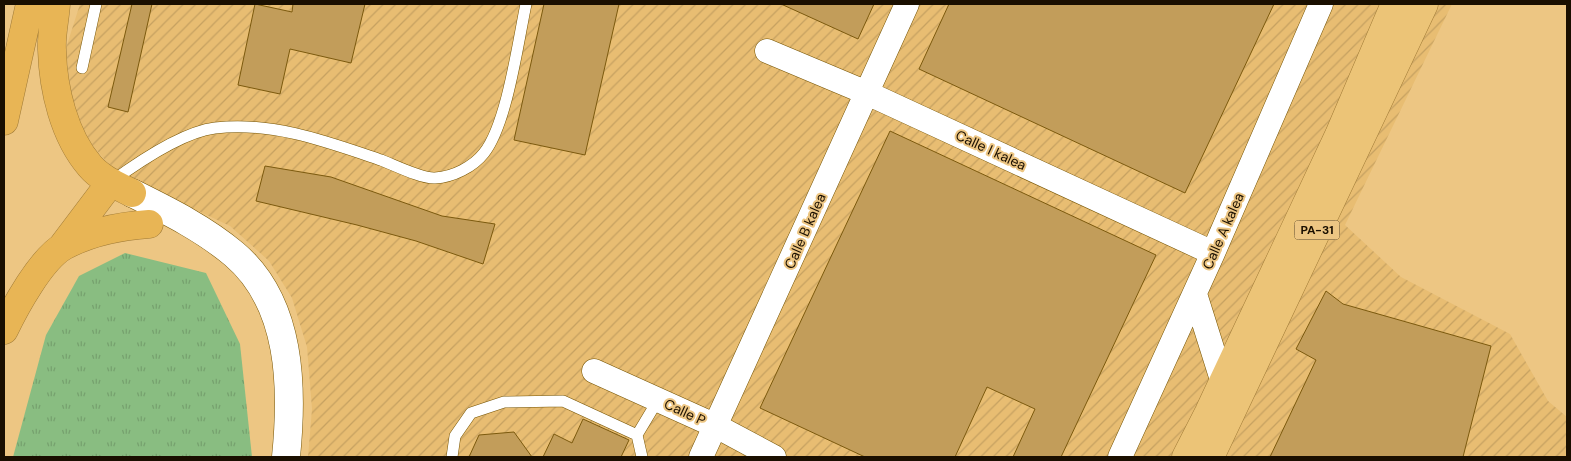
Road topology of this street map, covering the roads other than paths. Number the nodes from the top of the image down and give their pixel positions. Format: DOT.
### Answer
graph roads {
  1 [pos="30,4"];
  2 [pos="56,4"];
  3 [pos="96,4"];
  4 [pos="526,4"];
  5 [pos="907,4"];
  6 [pos="1321,4"];
  7 [pos="1395,4"];
  8 [pos="1424,4"];
  9 [pos="767,51"];
  10 [pos="82,68"];
  11 [pos="867,93"];
  12 [pos="4,121"];
  13 [pos="135,165"];
  14 [pos="121,188"];
  15 [pos="149,224"];
  16 [pos="208,236"];
  17 [pos="62,247"];
  18 [pos="1213,253"];
  19 [pos="1195,294"];
  20 [pos="4,330"];
  21 [pos="594,371"];
  22 [pos="1224,383"];
  23 [pos="658,400"];
  24 [pos="716,426"];
  25 [pos="637,435"];
  26 [pos="286,457"];
  27 [pos="452,457"];
  28 [pos="642,457"];
  29 [pos="701,457"];
  30 [pos="774,457"];
  31 [pos="1120,457"];
  32 [pos="1186,457"];
  33 [pos="1210,457"];
  1 -- 12 [label="highway"];
  2 -- 14 [label="highway"];
  3 -- 10 [label="lane"];
  4 -- 13 [label="lane"];
  5 -- 11 [label="street, Calle B kalea"];
  6 -- 18 [label="street, Calle A kalea"];
  7 -- 22 [label="highway, PA-31"];
  8 -- 33 [label="highway, PA-31"];
  9 -- 11 [label="street, Calle I kalea"];
  11 -- 18 [label="street, Calle I kalea"];
  11 -- 24 [label="street, Calle B kalea"];
  13 -- 14 [label="lane"];
  13 -- 14 [label="lane"];
  14 -- 15 [label="street"];
  14 -- 16 [label="street"];
  14 -- 17 [label="highway"];
  15 -- 16 [label="street"];
  15 -- 17 [label="highway"];
  16 -- 26 [label="street"];
  17 -- 20 [label="highway"];
  18 -- 19 [label="street, Calle A kalea"];
  19 -- 22 [label="street"];
  19 -- 31 [label="street, Calle A kalea"];
  21 -- 23 [label="street, Calle P"];
  22 -- 32 [label="highway, PA-31"];
  23 -- 24 [label="street, Calle P"];
  23 -- 25 [label="lane"];
  24 -- 29 [label="street, Calle B kalea"];
  24 -- 30 [label="street, Calle P"];
  25 -- 27 [label="lane"];
  25 -- 28 [label="lane"];
}
